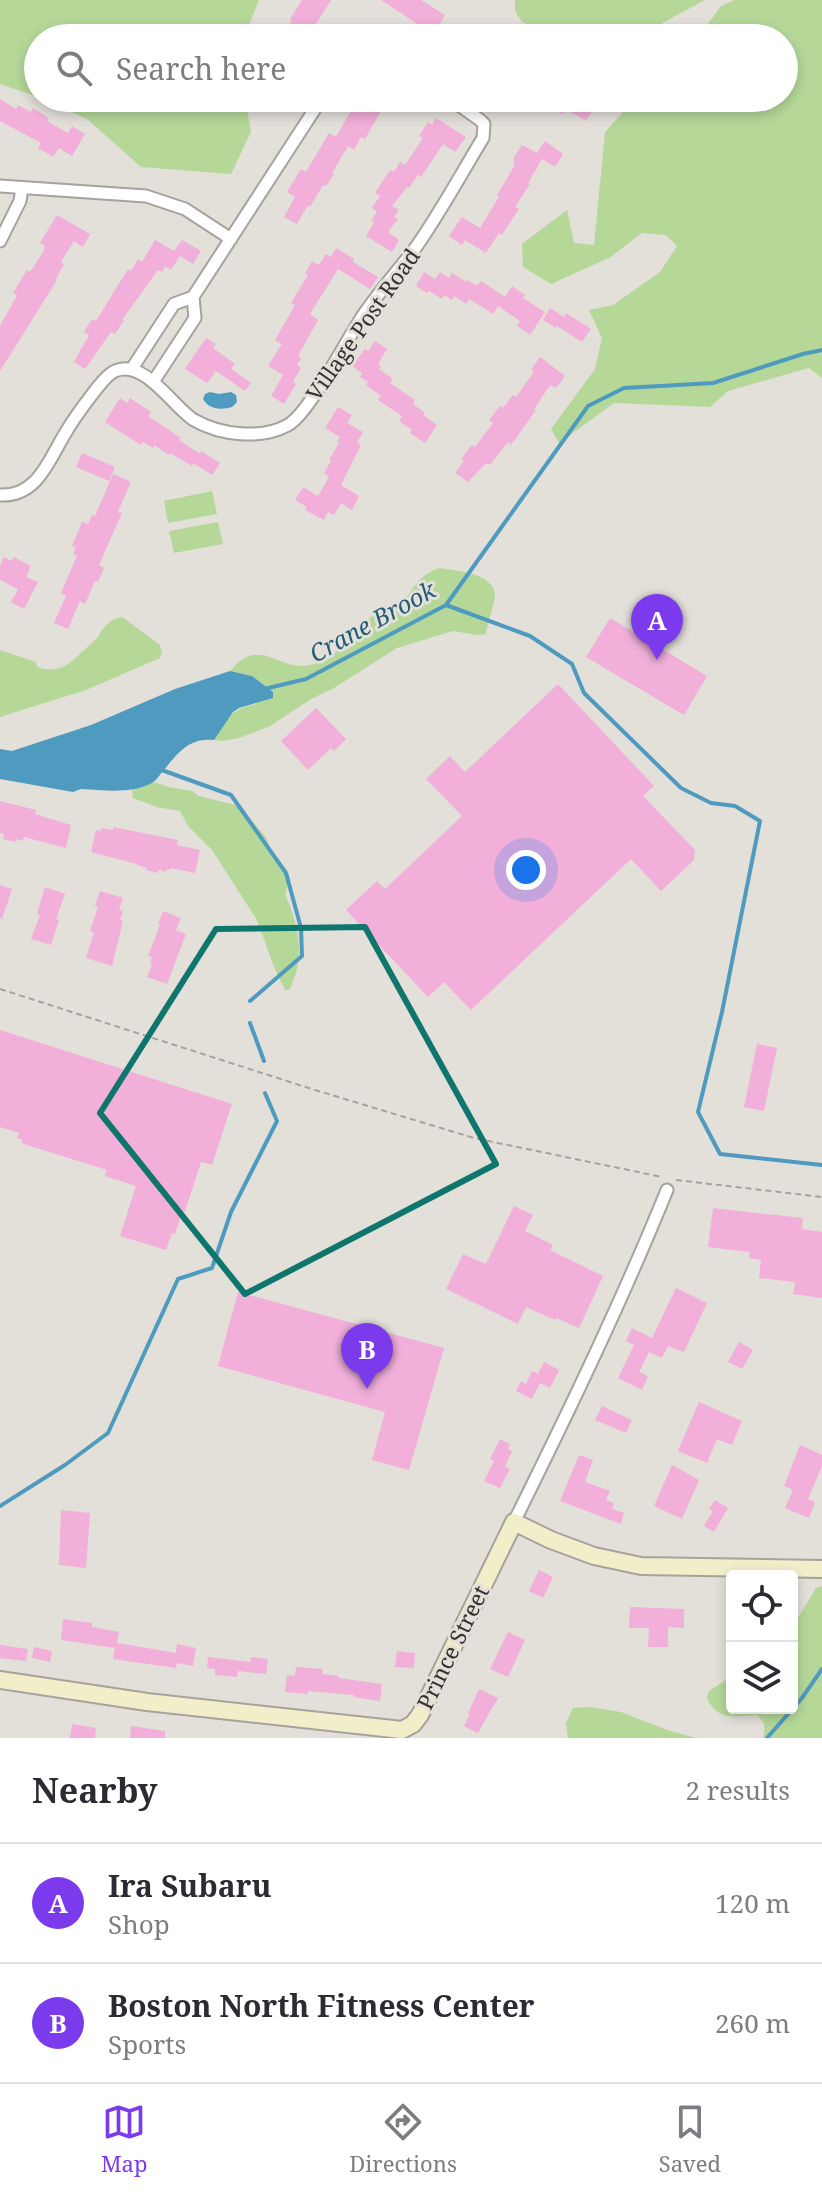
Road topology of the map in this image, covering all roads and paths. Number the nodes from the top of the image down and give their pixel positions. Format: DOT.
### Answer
graph roads {
  1 [pos="313,112"];
  2 [pos="469,112"];
  3 [pos="0,186"];
  4 [pos="22,188"];
  5 [pos="231,239"];
  6 [pos="0,241"];
  7 [pos="193,297"];
  8 [pos="131,370"];
  9 [pos="153,382"];
  10 [pos="0,495"];
  11 [pos="0,989"];
  12 [pos="667,1190"];
  13 [pos="822,1197"];
  14 [pos="514,1522"];
  15 [pos="822,1569"];
  16 [pos="0,1680"];
  17 [pos="342,1731"];
  1 -- 5 [label="street"];
  2 -- 9 [label="street, Village Post Road"];
  3 -- 4 [label="street"];
  4 -- 5 [label="street"];
  4 -- 6 [label="street"];
  5 -- 7 [label="street"];
  7 -- 8 [label="street"];
  7 -- 9 [label="street"];
  8 -- 9 [label="street, Village Post Road"];
  8 -- 10 [label="street"];
  11 -- 13 [label="path"];
  12 -- 14 [label="street, Prince Street"];
  14 -- 15 [label="main road"];
  14 -- 17 [label="main road, Prince Street"];
  16 -- 17 [label="main road, Prince Street"];
}
